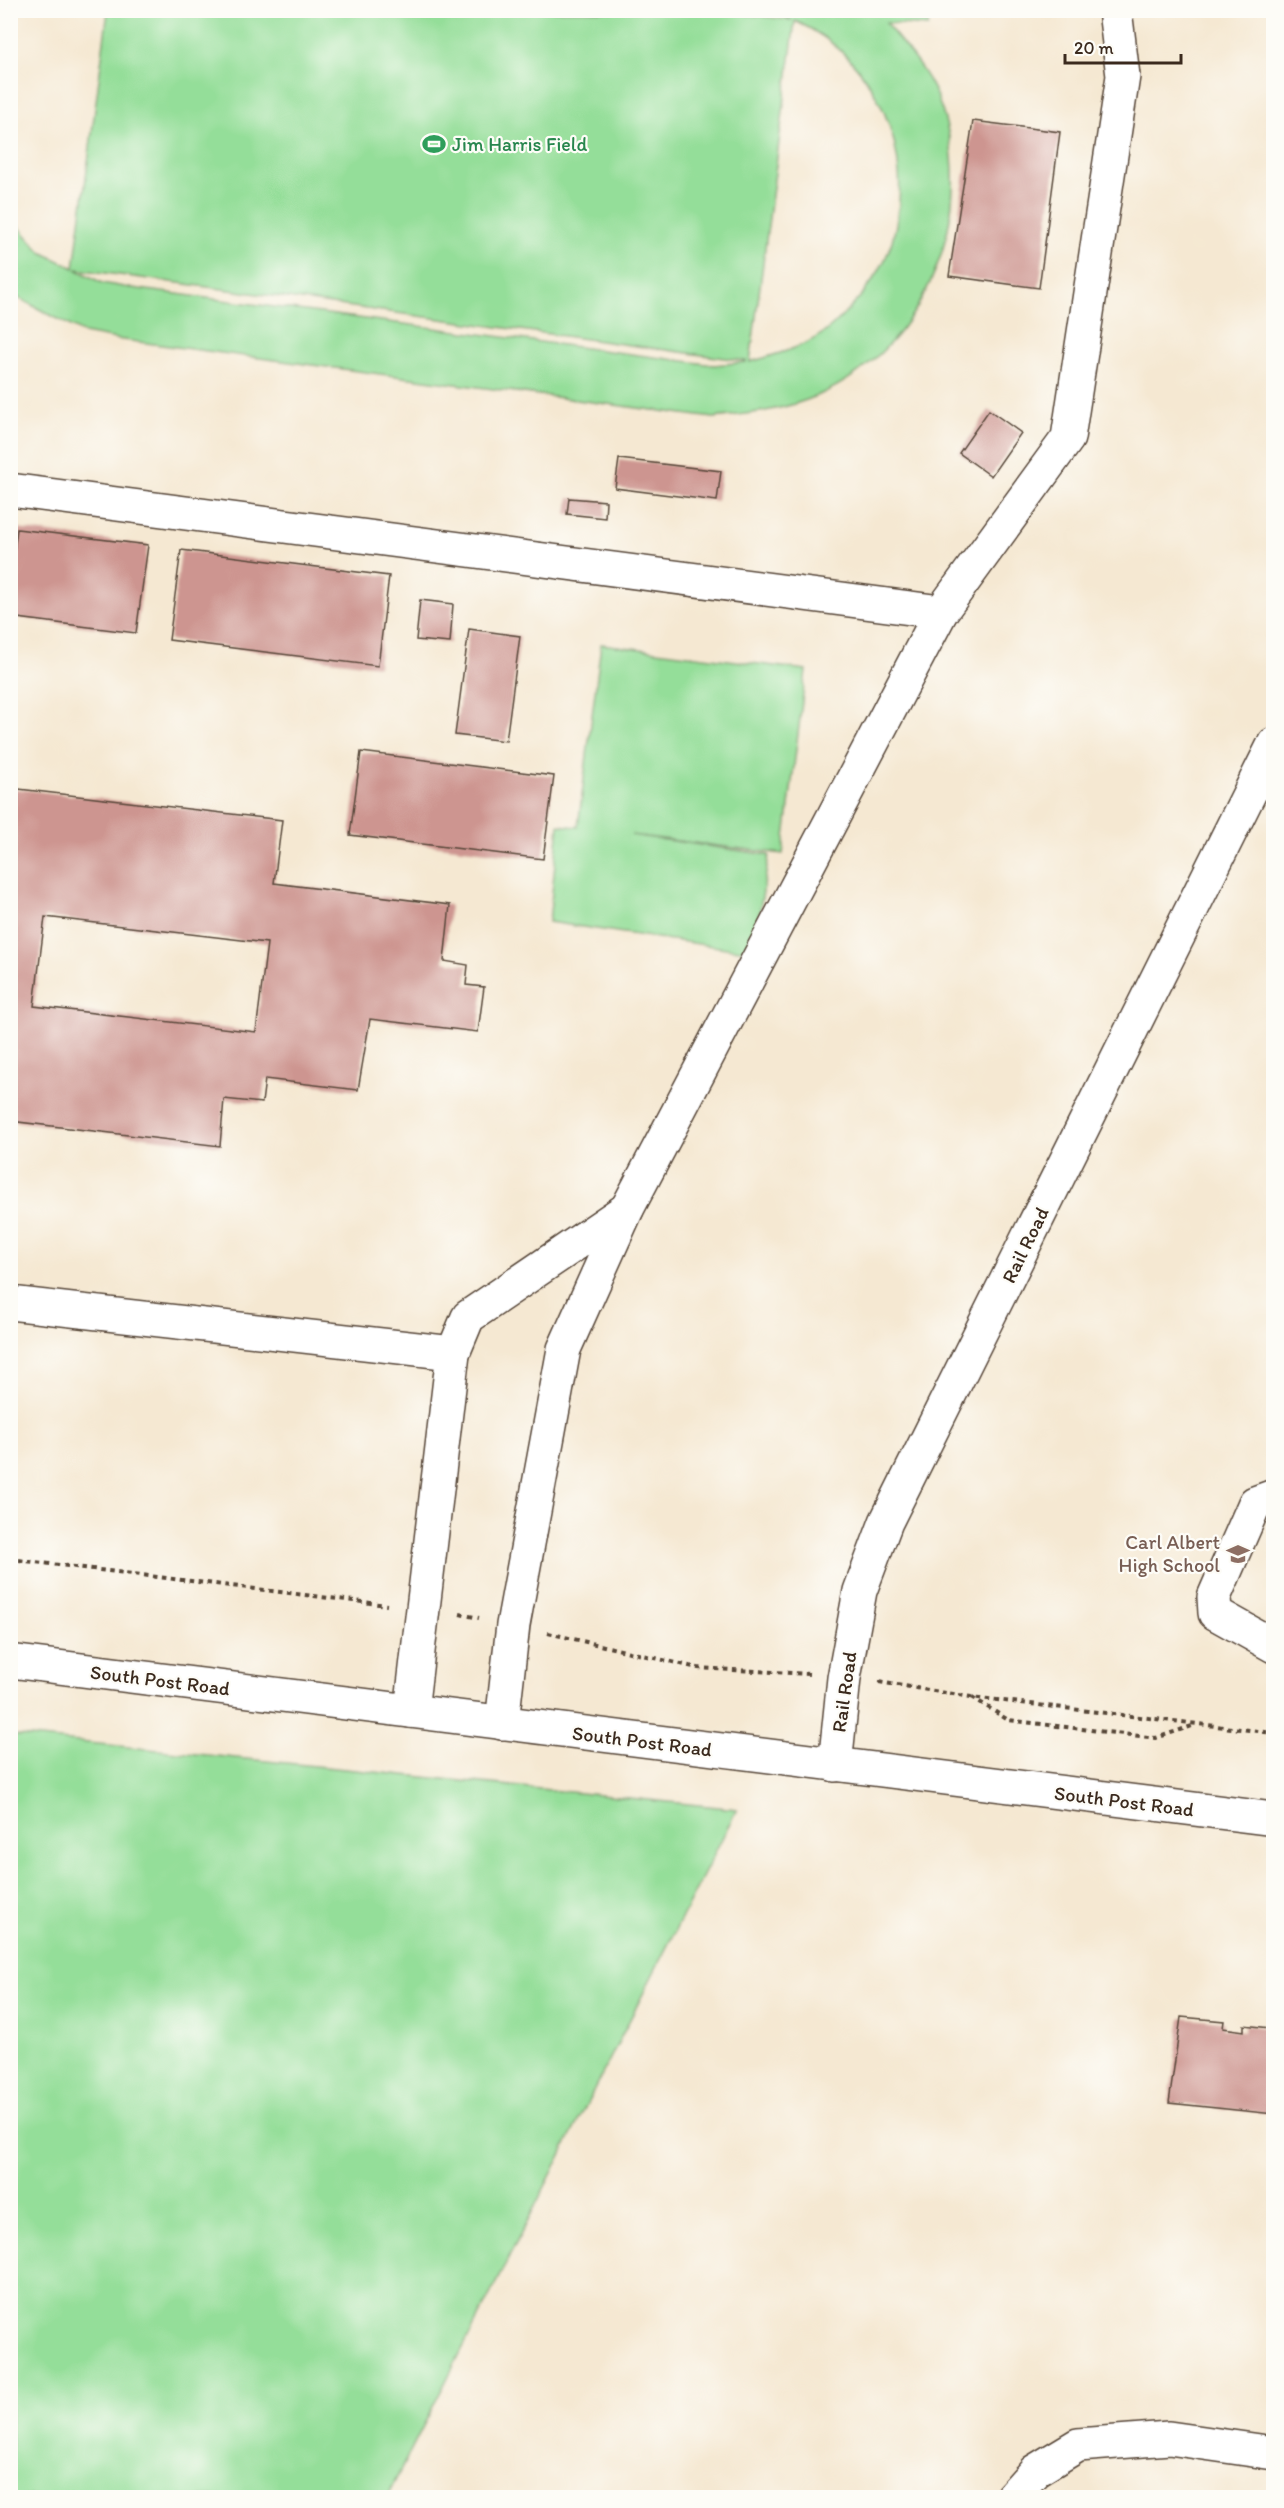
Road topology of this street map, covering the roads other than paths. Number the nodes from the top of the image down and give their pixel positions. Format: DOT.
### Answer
graph roads {
  1 [pos="1115,10"];
  2 [pos="10,490"];
  3 [pos="941,612"];
  4 [pos="1274,744"];
  5 [pos="627,1209"];
  6 [pos="10,1303"];
  7 [pos="453,1353"];
  8 [pos="1274,1496"];
  9 [pos="1274,1646"];
  10 [pos="10,1661"];
  11 [pos="411,1712"];
  12 [pos="502,1723"];
  13 [pos="835,1765"];
  14 [pos="1274,1819"];
  15 [pos="1274,2454"];
  16 [pos="1011,2498"];
  1 -- 3 [label="street"];
  2 -- 3 [label="street"];
  3 -- 5 [label="street"];
  4 -- 13 [label="street, Rail Road"];
  5 -- 7 [label="street"];
  5 -- 12 [label="street"];
  6 -- 7 [label="street"];
  7 -- 11 [label="street"];
  8 -- 9 [label="street"];
  10 -- 11 [label="street, South Post Road"];
  11 -- 12 [label="street, South Post Road"];
  12 -- 13 [label="street, South Post Road"];
  13 -- 14 [label="street, South Post Road"];
  15 -- 16 [label="street"];
}
